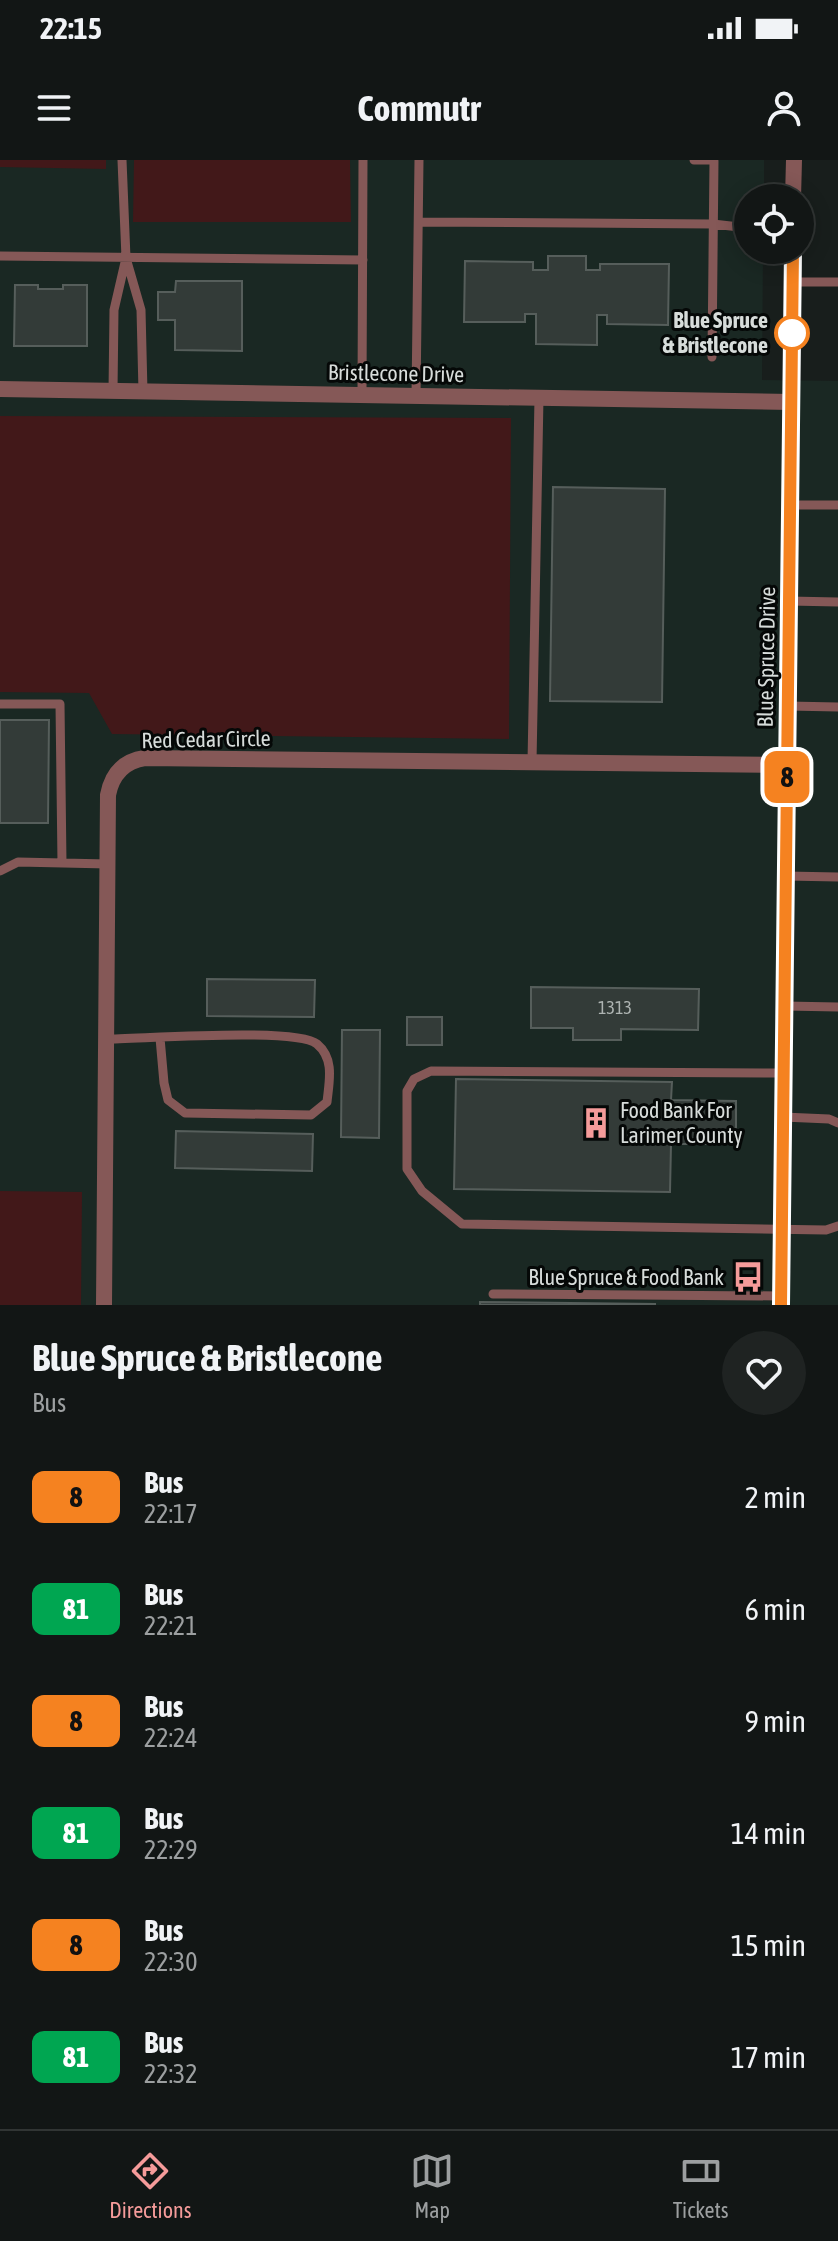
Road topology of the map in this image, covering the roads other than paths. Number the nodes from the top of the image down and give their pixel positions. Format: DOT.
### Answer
graph roads {
  1 [pos="122,160"];
  2 [pos="363,160"];
  3 [pos="419,160"];
  4 [pos="694,160"];
  5 [pos="714,160"];
  6 [pos="794,160"];
  7 [pos="793,184"];
  8 [pos="419,222"];
  9 [pos="713,224"];
  10 [pos="734,226"];
  11 [pos="0,256"];
  12 [pos="126,258"];
  13 [pos="363,260"];
  14 [pos="793,264"];
  15 [pos="793,282"];
  16 [pos="838,282"];
  17 [pos="712,357"];
  18 [pos="0,389"];
  19 [pos="113,391"];
  20 [pos="143,392"];
  21 [pos="362,395"];
  22 [pos="416,396"];
  23 [pos="539,398"];
  24 [pos="791,402"];
  25 [pos="790,505"];
  26 [pos="838,505"];
  27 [pos="789,601"];
  28 [pos="838,602"];
  29 [pos="0,704"];
  30 [pos="788,706"];
  31 [pos="838,707"];
  32 [pos="532,762"];
  33 [pos="787,765"];
  34 [pos="62,863"];
  35 [pos="108,864"];
  36 [pos="0,871"];
  37 [pos="786,876"];
  38 [pos="838,877"];
  39 [pos="785,1006"];
  40 [pos="838,1007"];
  41 [pos="160,1038"];
  42 [pos="106,1039"];
  43 [pos="784,1073"];
  44 [pos="783,1117"];
  45 [pos="838,1123"];
  46 [pos="838,1226"];
  47 [pos="782,1228"];
  48 [pos="493,1294"];
  49 [pos="781,1300"];
  50 [pos="104,1305"];
  1 -- 12 [label="lane"];
  2 -- 13 [label="lane"];
  3 -- 8 [label="lane"];
  4 -- 5 [label="lane"];
  5 -- 9 [label="lane"];
  6 -- 7 [label="street"];
  8 -- 9 [label="lane"];
  8 -- 22 [label="lane"];
  9 -- 10 [label="lane"];
  9 -- 17 [label="lane"];
  11 -- 12 [label="lane"];
  12 -- 13 [label="lane"];
  12 -- 19 [label="lane"];
  12 -- 20 [label="lane"];
  13 -- 21 [label="lane"];
  14 -- 15 [label="street, Blue Spruce Drive"];
  15 -- 16 [label="lane"];
  15 -- 24 [label="street, Blue Spruce Drive"];
  18 -- 19 [label="street, Bristlecone Drive"];
  19 -- 20 [label="street, Bristlecone Drive"];
  20 -- 21 [label="street, Bristlecone Drive"];
  21 -- 22 [label="street, Bristlecone Drive"];
  22 -- 23 [label="street, Bristlecone Drive"];
  23 -- 24 [label="street, Bristlecone Drive"];
  23 -- 32 [label="lane"];
  24 -- 25 [label="street, Blue Spruce Drive"];
  25 -- 26 [label="lane"];
  25 -- 27 [label="street, Blue Spruce Drive"];
  27 -- 28 [label="lane"];
  27 -- 30 [label="street, Blue Spruce Drive"];
  29 -- 34 [label="lane"];
  30 -- 31 [label="lane"];
  30 -- 33 [label="street, Blue Spruce Drive"];
  32 -- 33 [label="street, Red Cedar Circle"];
  32 -- 35 [label="street, Red Cedar Circle"];
  33 -- 37 [label="street, Blue Spruce Drive"];
  34 -- 35 [label="lane"];
  34 -- 36 [label="lane"];
  35 -- 42 [label="street, Red Cedar Circle"];
  37 -- 38 [label="lane"];
  37 -- 39 [label="street, Blue Spruce Drive"];
  39 -- 40 [label="lane"];
  39 -- 43 [label="street, Blue Spruce Drive"];
  41 -- 41 [label="lane"];
  41 -- 42 [label="lane"];
  42 -- 50 [label="street, Red Cedar Circle"];
  43 -- 44 [label="street, Blue Spruce Drive"];
  43 -- 47 [label="lane"];
  44 -- 45 [label="lane"];
  44 -- 47 [label="street, Blue Spruce Drive"];
  46 -- 47 [label="lane"];
  47 -- 49 [label="street, Blue Spruce Drive"];
  48 -- 49 [label="lane"];
}
